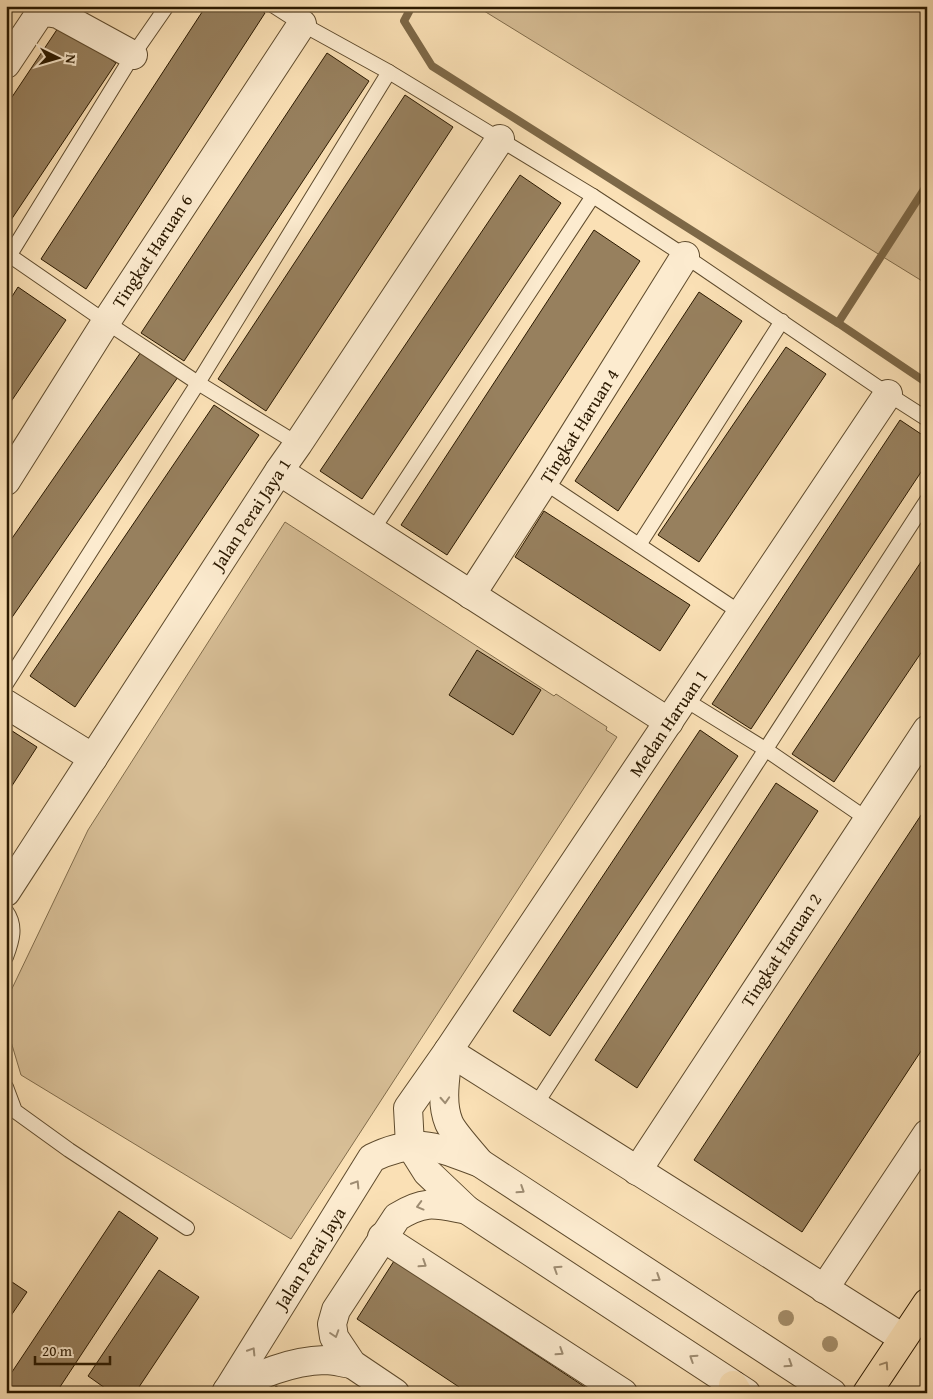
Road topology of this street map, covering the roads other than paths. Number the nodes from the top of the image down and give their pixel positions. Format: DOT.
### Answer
graph roads {
  1 [pos="167,6"];
  2 [pos="274,6"];
  3 [pos="302,24"];
  4 [pos="133,54"];
  5 [pos="6,64"];
  6 [pos="389,72"];
  7 [pos="500,139"];
  8 [pos="593,196"];
  9 [pos="8,256"];
  10 [pos="685,256"];
  11 [pos="782,321"];
  12 [pos="106,322"];
  13 [pos="198,383"];
  14 [pos="888,394"];
  15 [pos="927,419"];
  16 [pos="298,444"];
  17 [pos="279,471"];
  18 [pos="6,481"];
  19 [pos="544,482"];
  20 [pos="927,500"];
  21 [pos="372,531"];
  22 [pos="639,545"];
  23 [pos="471,595"];
  24 [pos="741,613"];
  25 [pos="6,684"];
  26 [pos="684,699"];
  27 [pos="6,704"];
  28 [pos="668,722"];
  29 [pos="927,730"];
  30 [pos="765,749"];
  31 [pos="93,758"];
  32 [pos="867,819"];
  33 [pos="6,892"];
  34 [pos="6,911"];
  35 [pos="6,958"];
  36 [pos="448,1052"];
  37 [pos="6,1087"];
  38 [pos="535,1106"];
  39 [pos="408,1108"];
  40 [pos="927,1134"];
  41 [pos="410,1145"];
  42 [pos="372,1158"];
  43 [pos="480,1163"];
  44 [pos="637,1171"];
  45 [pos="467,1210"];
  46 [pos="187,1228"];
  47 [pos="382,1237"];
  48 [pos="824,1289"];
  49 [pos="927,1304"];
  50 [pos="903,1338"];
  51 [pos="352,1364"];
  52 [pos="739,1390"];
  53 [pos="226,1392"];
  54 [pos="395,1393"];
  55 [pos="623,1393"];
  56 [pos="832,1393"];
  57 [pos="867,1393"];
  1 -- 4 [label="lane"];
  2 -- 3 [label="lane"];
  3 -- 6 [label="lane"];
  3 -- 12 [label="street, Tingkat Haruan 6"];
  4 -- 5 [label="street"];
  4 -- 9 [label="lane"];
  6 -- 7 [label="lane"];
  6 -- 13 [label="lane"];
  7 -- 8 [label="lane"];
  7 -- 16 [label="street, Jalan Perai Jaya 1"];
  8 -- 10 [label="lane"];
  8 -- 21 [label="lane"];
  9 -- 12 [label="lane"];
  10 -- 11 [label="lane"];
  10 -- 19 [label="street, Tingkat Haruan 4"];
  11 -- 14 [label="lane"];
  11 -- 22 [label="lane"];
  12 -- 13 [label="lane"];
  12 -- 18 [label="street, Tingkat Haruan 6"];
  13 -- 16 [label="lane"];
  13 -- 25 [label="lane"];
  14 -- 15 [label="lane"];
  14 -- 24 [label="street, Medan Haruan 1"];
  16 -- 17 [label="street, Jalan Perai Jaya 1"];
  17 -- 21 [label="street"];
  17 -- 31 [label="street, Jalan Perai Jaya 1"];
  19 -- 22 [label="lane"];
  19 -- 23 [label="street, Tingkat Haruan 4"];
  20 -- 30 [label="lane"];
  21 -- 23 [label="street"];
  22 -- 24 [label="lane"];
  23 -- 28 [label="street"];
  24 -- 26 [label="street, Medan Haruan 1"];
  26 -- 28 [label="street, Medan Haruan 1"];
  26 -- 30 [label="lane"];
  27 -- 31 [label="street"];
  28 -- 36 [label="street, Medan Haruan 1"];
  29 -- 32 [label="street, Tingkat Haruan 2"];
  30 -- 32 [label="lane"];
  30 -- 38 [label="lane"];
  31 -- 33 [label="street, Jalan Perai Jaya 1"];
  32 -- 44 [label="street, Tingkat Haruan 2"];
  34 -- 35 [label="lane"];
  36 -- 38 [label="street"];
  36 -- 39 [label="street, Medan Haruan 1"];
  36 -- 43 [label="street, Medan Haruan 1, one-way"];
  37 -- 46 [label="lane"];
  38 -- 44 [label="street"];
  39 -- 41 [label="street"];
  39 -- 42 [label="street, Jalan Perai Jaya"];
  40 -- 48 [label="street"];
  41 -- 42 [label="street"];
  41 -- 43 [label="street"];
  41 -- 45 [label="street"];
  53 -- 42 [label="street, Jalan Perai Jaya, one-way"];
  43 -- 56 [label="street, one-way"];
  44 -- 48 [label="street"];
  45 -- 47 [label="street, one-way"];
  52 -- 45 [label="street, one-way"];
  47 -- 51 [label="street, one-way"];
  47 -- 55 [label="street, one-way"];
  48 -- 50 [label="street"];
  49 -- 50 [label="highway"];
  57 -- 50 [label="highway, one-way"];
  51 -- 53 [label="street"];
  51 -- 54 [label="street"];
}
